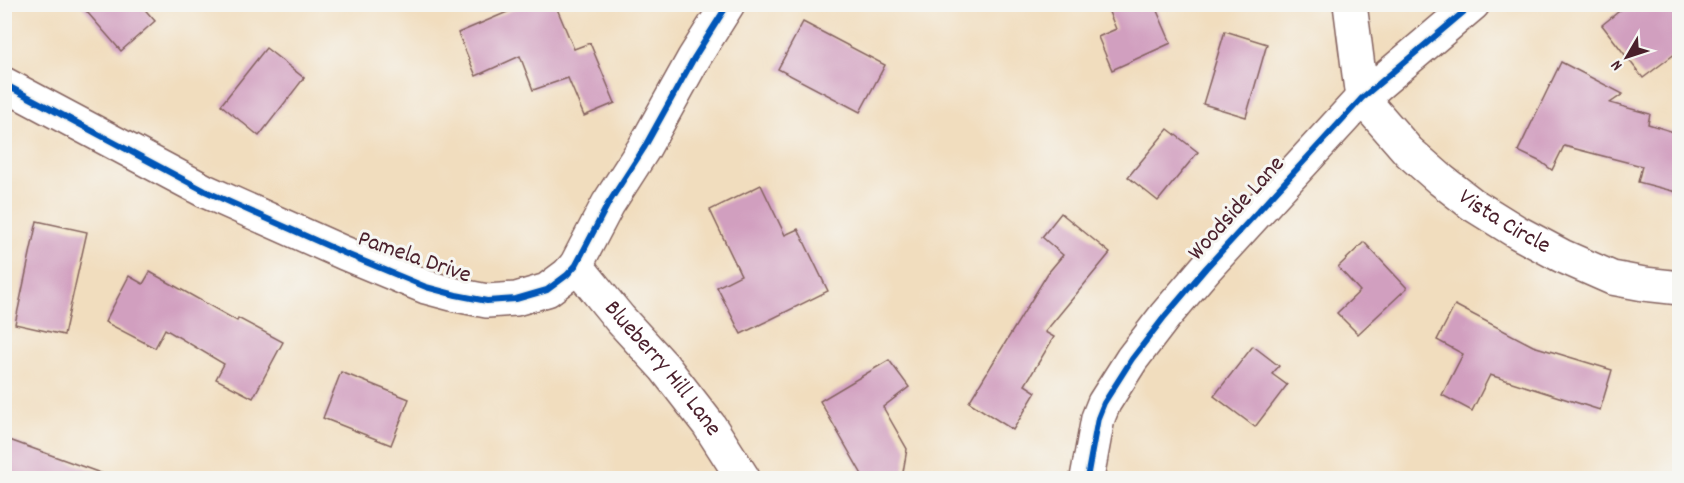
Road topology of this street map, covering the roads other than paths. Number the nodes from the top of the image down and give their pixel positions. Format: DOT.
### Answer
graph roads {
  1 [pos="728,4"];
  2 [pos="1350,4"];
  3 [pos="1473,4"];
  4 [pos="4,84"];
  5 [pos="1362,98"];
  6 [pos="576,265"];
  7 [pos="1680,288"];
  8 [pos="743,478"];
  9 [pos="1086,478"];
  1 -- 6 [label="street, Pamela Drive"];
  2 -- 5 [label="street"];
  3 -- 5 [label="street, Woodside Lane"];
  4 -- 6 [label="street, Pamela Drive"];
  5 -- 7 [label="street, Vista Circle"];
  5 -- 9 [label="street, Woodside Lane"];
  6 -- 8 [label="street, Blueberry Hill Lane"];
}
